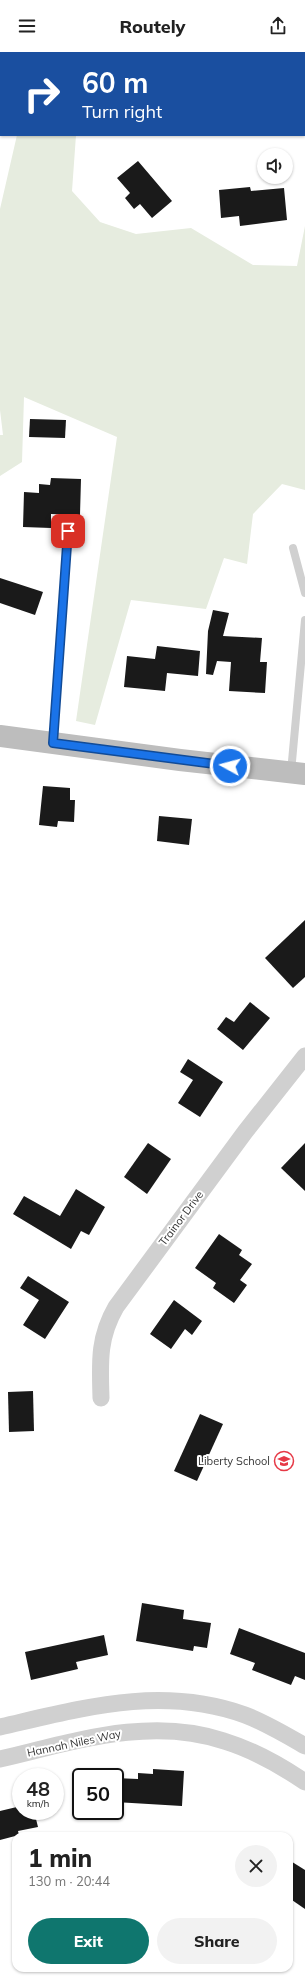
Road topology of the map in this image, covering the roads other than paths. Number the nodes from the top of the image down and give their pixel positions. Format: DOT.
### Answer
graph roads {
  1 [pos="68,531"];
  2 [pos="293,548"];
  3 [pos="305,593"];
  4 [pos="305,620"];
  5 [pos="0,736"];
  6 [pos="53,743"];
  7 [pos="298,773"];
  8 [pos="305,1056"];
  9 [pos="100,1398"];
  10 [pos="0,1728"];
  11 [pos="305,1746"];
  12 [pos="0,1759"];
  13 [pos="305,1782"];
  1 -- 6 [label="lane"];
  2 -- 3 [label="lane"];
  4 -- 7 [label="lane"];
  5 -- 6 [label="main road"];
  6 -- 7 [label="main road"];
  8 -- 9 [label="street, Trainor Drive"];
  10 -- 11 [label="street"];
  12 -- 13 [label="street, Hannah Niles Way"];
}
